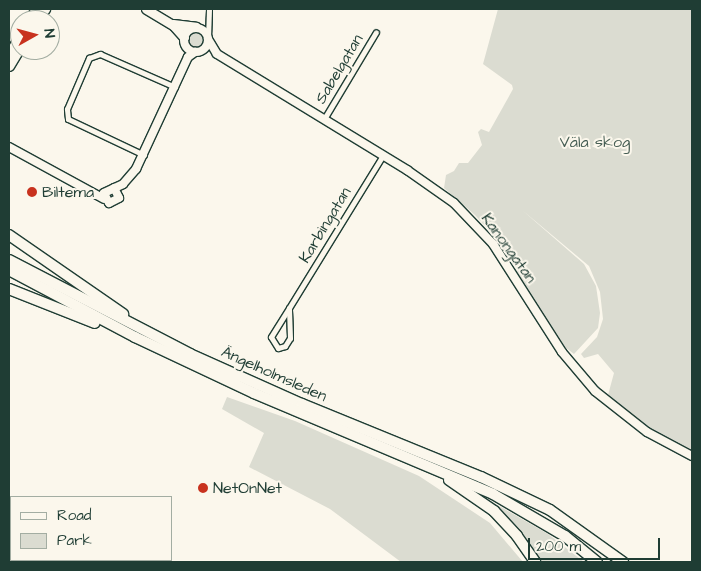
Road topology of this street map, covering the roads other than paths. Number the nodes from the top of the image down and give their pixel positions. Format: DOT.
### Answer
graph roads {
  1 [pos="146,9"];
  2 [pos="208,12"];
  3 [pos="170,23"];
  4 [pos="196,27"];
  5 [pos="376,32"];
  6 [pos="208,38"];
  7 [pos="184,39"];
  8 [pos="197,52"];
  9 [pos="220,56"];
  10 [pos="180,76"];
  11 [pos="175,87"];
  12 [pos="324,119"];
  13 [pos="9,146"];
  14 [pos="144,155"];
  15 [pos="383,155"];
  16 [pos="136,169"];
  17 [pos="82,188"];
  18 [pos="111,189"];
  19 [pos="119,198"];
  20 [pos="104,199"];
  21 [pos="9,235"];
  22 [pos="9,260"];
  23 [pos="9,270"];
  24 [pos="9,289"];
  25 [pos="289,308"];
  26 [pos="158,338"];
  27 [pos="172,355"];
  28 [pos="692,456"];
  29 [pos="416,461"];
  30 [pos="533,503"];
  31 [pos="535,562"];
  32 [pos="597,562"];
  33 [pos="611,562"];
  34 [pos="623,562"];
  1 -- 3 [label="main road"];
  2 -- 4 [label="street"];
  2 -- 6 [label="street"];
  3 -- 4 [label="main road"];
  3 -- 7 [label="main road"];
  4 -- 6 [label="street"];
  4 -- 7 [label="street"];
  5 -- 12 [label="street, Sabelgatan"];
  6 -- 8 [label="street"];
  6 -- 9 [label="street, Kanongatan"];
  7 -- 8 [label="street"];
  7 -- 10 [label="street"];
  8 -- 9 [label="street, Kanongatan"];
  8 -- 10 [label="street"];
  9 -- 12 [label="street, Kanongatan"];
  10 -- 11 [label="street"];
  11 -- 14 [label="street"];
  11 -- 14 [label="street"];
  12 -- 15 [label="street, Kanongatan"];
  13 -- 17 [label="street"];
  14 -- 16 [label="street"];
  15 -- 25 [label="street, Karbingatan"];
  15 -- 28 [label="street, Kanongatan"];
  16 -- 18 [label="street"];
  16 -- 19 [label="street"];
  17 -- 18 [label="street"];
  17 -- 20 [label="street"];
  18 -- 19 [label="street"];
  18 -- 20 [label="street"];
  19 -- 20 [label="street"];
  21 -- 26 [label="highway"];
  22 -- 26 [label="highway, Ängelholmsleden"];
  23 -- 27 [label="highway, Ängelholmsleden"];
  24 -- 27 [label="highway"];
  25 -- 25 [label="street, Karbingatan"];
  26 -- 30 [label="highway, Ängelholmsleden"];
  27 -- 29 [label="highway, Ängelholmsleden"];
  29 -- 31 [label="highway"];
  29 -- 32 [label="highway"];
  30 -- 33 [label="highway"];
  30 -- 34 [label="highway"];
}
